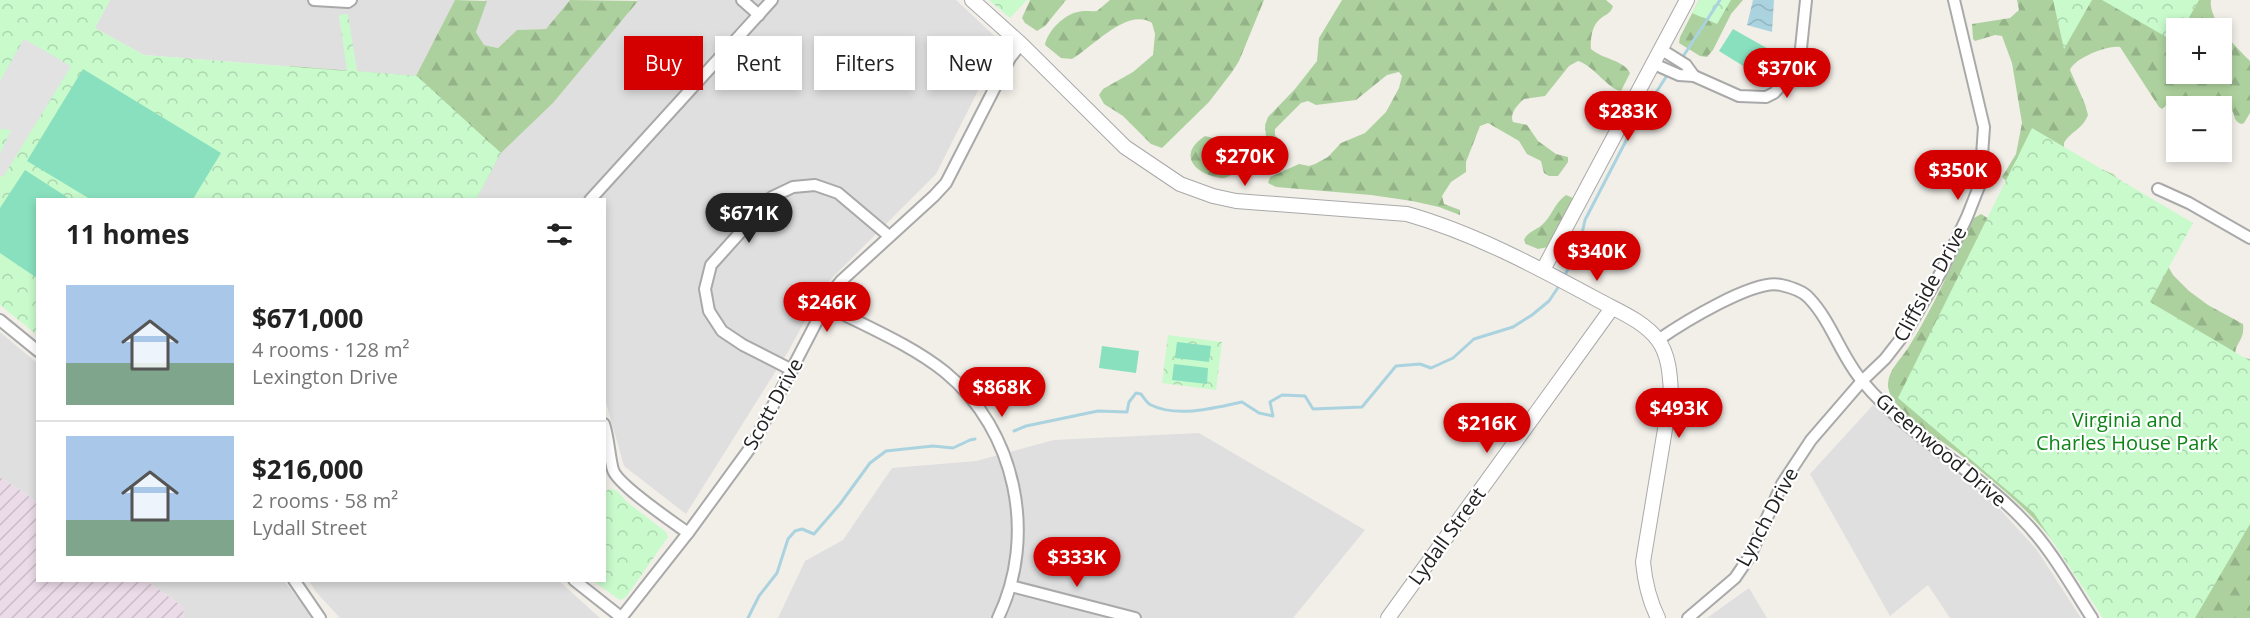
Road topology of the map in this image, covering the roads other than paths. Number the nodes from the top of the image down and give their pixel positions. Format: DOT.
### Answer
graph roads {
  1 [pos="314,0"];
  2 [pos="351,0"];
  3 [pos="742,0"];
  4 [pos="772,0"];
  5 [pos="972,0"];
  6 [pos="1687,0"];
  7 [pos="1806,0"];
  8 [pos="1954,0"];
  9 [pos="759,15"];
  10 [pos="1021,44"];
  11 [pos="1662,50"];
  12 [pos="1654,64"];
  13 [pos="1694,76"];
  14 [pos="2158,189"];
  15 [pos="592,198"];
  16 [pos="889,236"];
  17 [pos="2250,238"];
  18 [pos="1543,270"];
  19 [pos="825,305"];
  20 [pos="1612,308"];
  21 [pos="0,320"];
  22 [pos="1658,340"];
  23 [pos="36,349"];
  24 [pos="792,370"];
  25 [pos="1862,381"];
  26 [pos="606,445"];
  27 [pos="609,476"];
  28 [pos="688,533"];
  29 [pos="299,582"];
  30 [pos="576,582"];
  31 [pos="1011,586"];
  32 [pos="320,618"];
  33 [pos="621,618"];
  34 [pos="998,618"];
  35 [pos="1135,618"];
  36 [pos="1388,618"];
  37 [pos="1658,618"];
  38 [pos="1688,618"];
  39 [pos="2092,618"];
  1 -- 2 [label="street"];
  3 -- 9 [label="street"];
  4 -- 9 [label="street"];
  5 -- 10 [label="street"];
  6 -- 11 [label="street"];
  7 -- 13 [label="street"];
  8 -- 25 [label="street, Cliffside Drive"];
  9 -- 15 [label="street"];
  10 -- 16 [label="street, Scott Drive"];
  10 -- 18 [label="street"];
  11 -- 12 [label="street"];
  11 -- 13 [label="street"];
  12 -- 13 [label="street"];
  12 -- 18 [label="street"];
  14 -- 17 [label="street"];
  16 -- 19 [label="street, Scott Drive"];
  16 -- 24 [label="street"];
  18 -- 20 [label="street"];
  19 -- 24 [label="street, Scott Drive"];
  19 -- 31 [label="street"];
  20 -- 22 [label="street"];
  20 -- 36 [label="street, Lydall Street"];
  21 -- 23 [label="street"];
  22 -- 25 [label="street, Greenwood Drive"];
  22 -- 37 [label="street"];
  24 -- 28 [label="street, Scott Drive"];
  25 -- 38 [label="street, Lynch Drive"];
  25 -- 39 [label="street, Greenwood Drive"];
  26 -- 27 [label="street"];
  27 -- 28 [label="street"];
  28 -- 33 [label="street, Scott Drive"];
  29 -- 32 [label="street"];
  30 -- 33 [label="street"];
  31 -- 34 [label="street"];
  31 -- 35 [label="street"];
}
